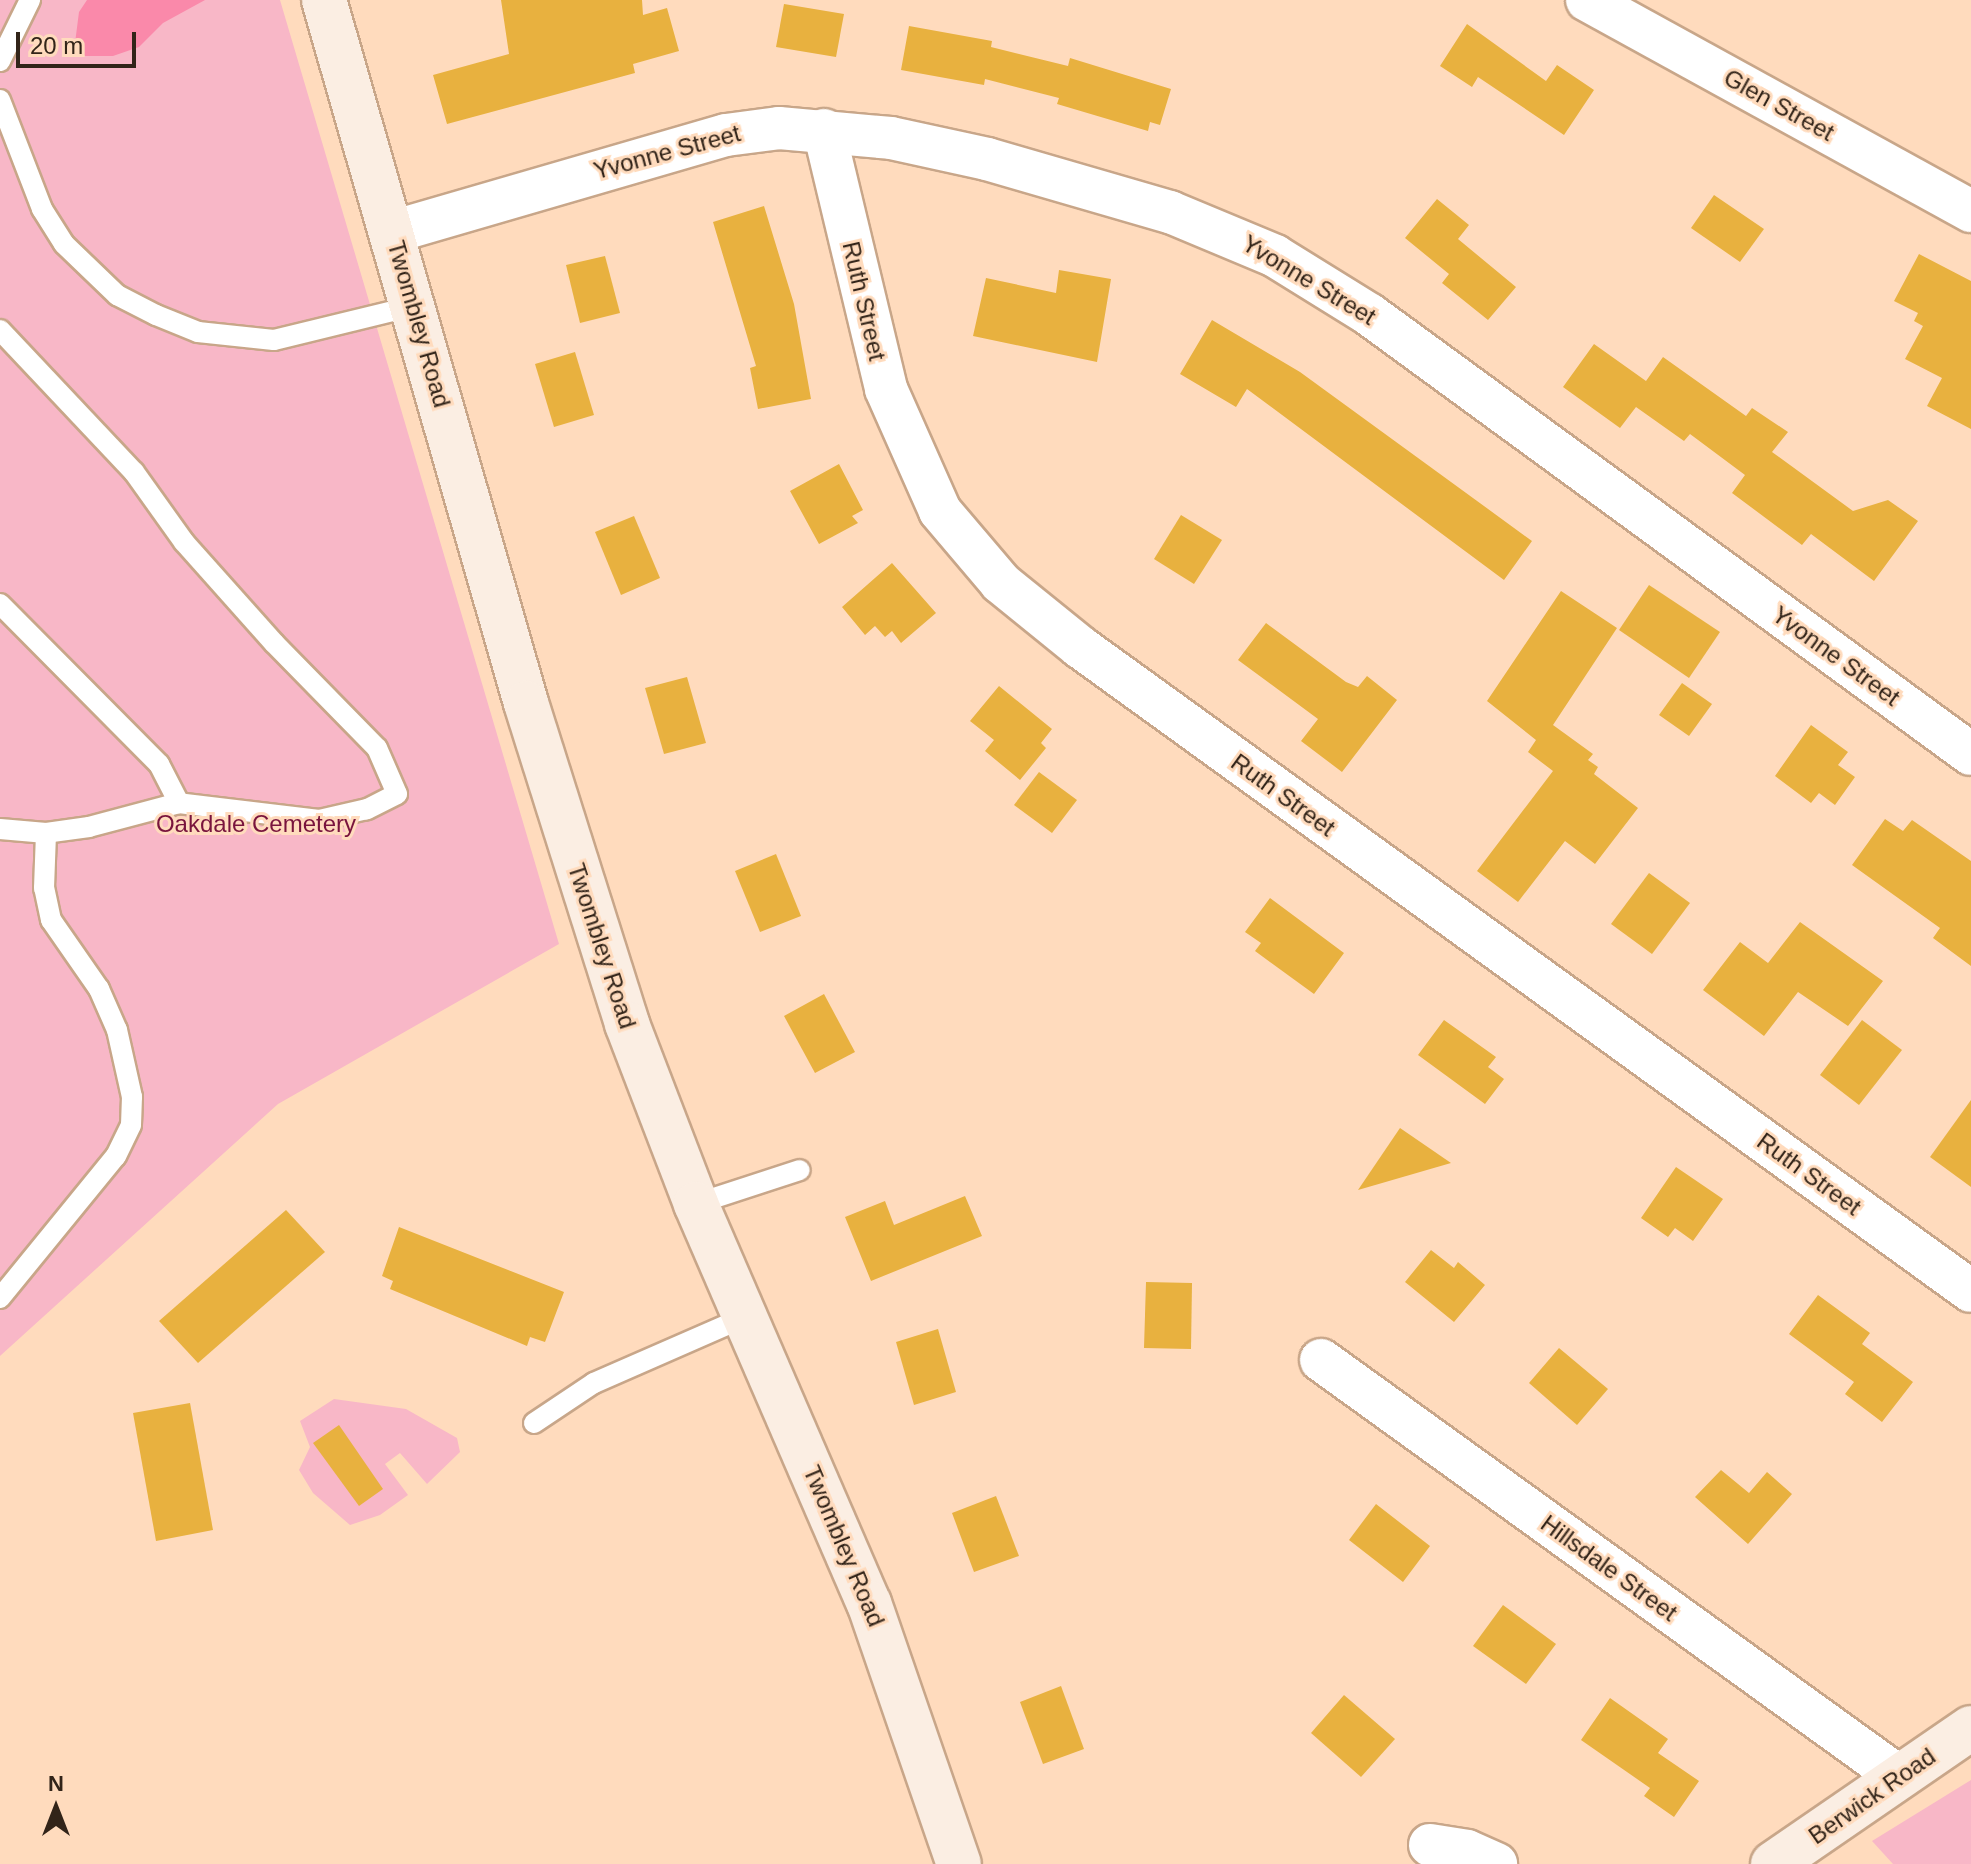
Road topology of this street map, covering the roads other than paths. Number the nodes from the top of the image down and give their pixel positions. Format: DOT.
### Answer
graph roads {
  1 [pos="30,0"];
  2 [pos="324,0"];
  3 [pos="1587,0"];
  4 [pos="0,61"];
  5 [pos="0,100"];
  6 [pos="824,130"];
  7 [pos="1971,211"];
  8 [pos="392,232"];
  9 [pos="413,306"];
  10 [pos="0,330"];
  11 [pos="0,604"];
  12 [pos="1971,754"];
  13 [pos="179,803"];
  14 [pos="0,829"];
  15 [pos="46,833"];
  16 [pos="800,1170"];
  17 [pos="696,1204"];
  18 [pos="1971,1291"];
  19 [pos="0,1298"];
  20 [pos="745,1317"];
  21 [pos="1321,1360"];
  22 [pos="534,1423"];
  23 [pos="1971,1728"];
  24 [pos="1898,1776"];
  25 [pos="1430,1845"];
  26 [pos="959,1864"];
  27 [pos="1496,1864"];
  28 [pos="1773,1864"];
  1 -- 4 [label="lane"];
  2 -- 8 [label="street, Twombley Road"];
  3 -- 7 [label="street, Glen Street"];
  5 -- 9 [label="lane"];
  6 -- 8 [label="street, Yvonne Street"];
  6 -- 12 [label="street, Yvonne Street"];
  6 -- 18 [label="street, Ruth Street"];
  8 -- 9 [label="street, Twombley Road"];
  9 -- 17 [label="street, Twombley Road"];
  10 -- 13 [label="lane"];
  11 -- 13 [label="lane"];
  13 -- 15 [label="lane"];
  14 -- 15 [label="lane"];
  15 -- 19 [label="lane"];
  16 -- 17 [label="lane"];
  17 -- 20 [label="street, Twombley Road"];
  20 -- 22 [label="lane"];
  20 -- 26 [label="street, Twombley Road"];
  21 -- 24 [label="street, Hillsdale Street"];
  23 -- 24 [label="street, Berwick Road"];
  24 -- 28 [label="street, Berwick Road"];
  25 -- 27 [label="street"];
}
